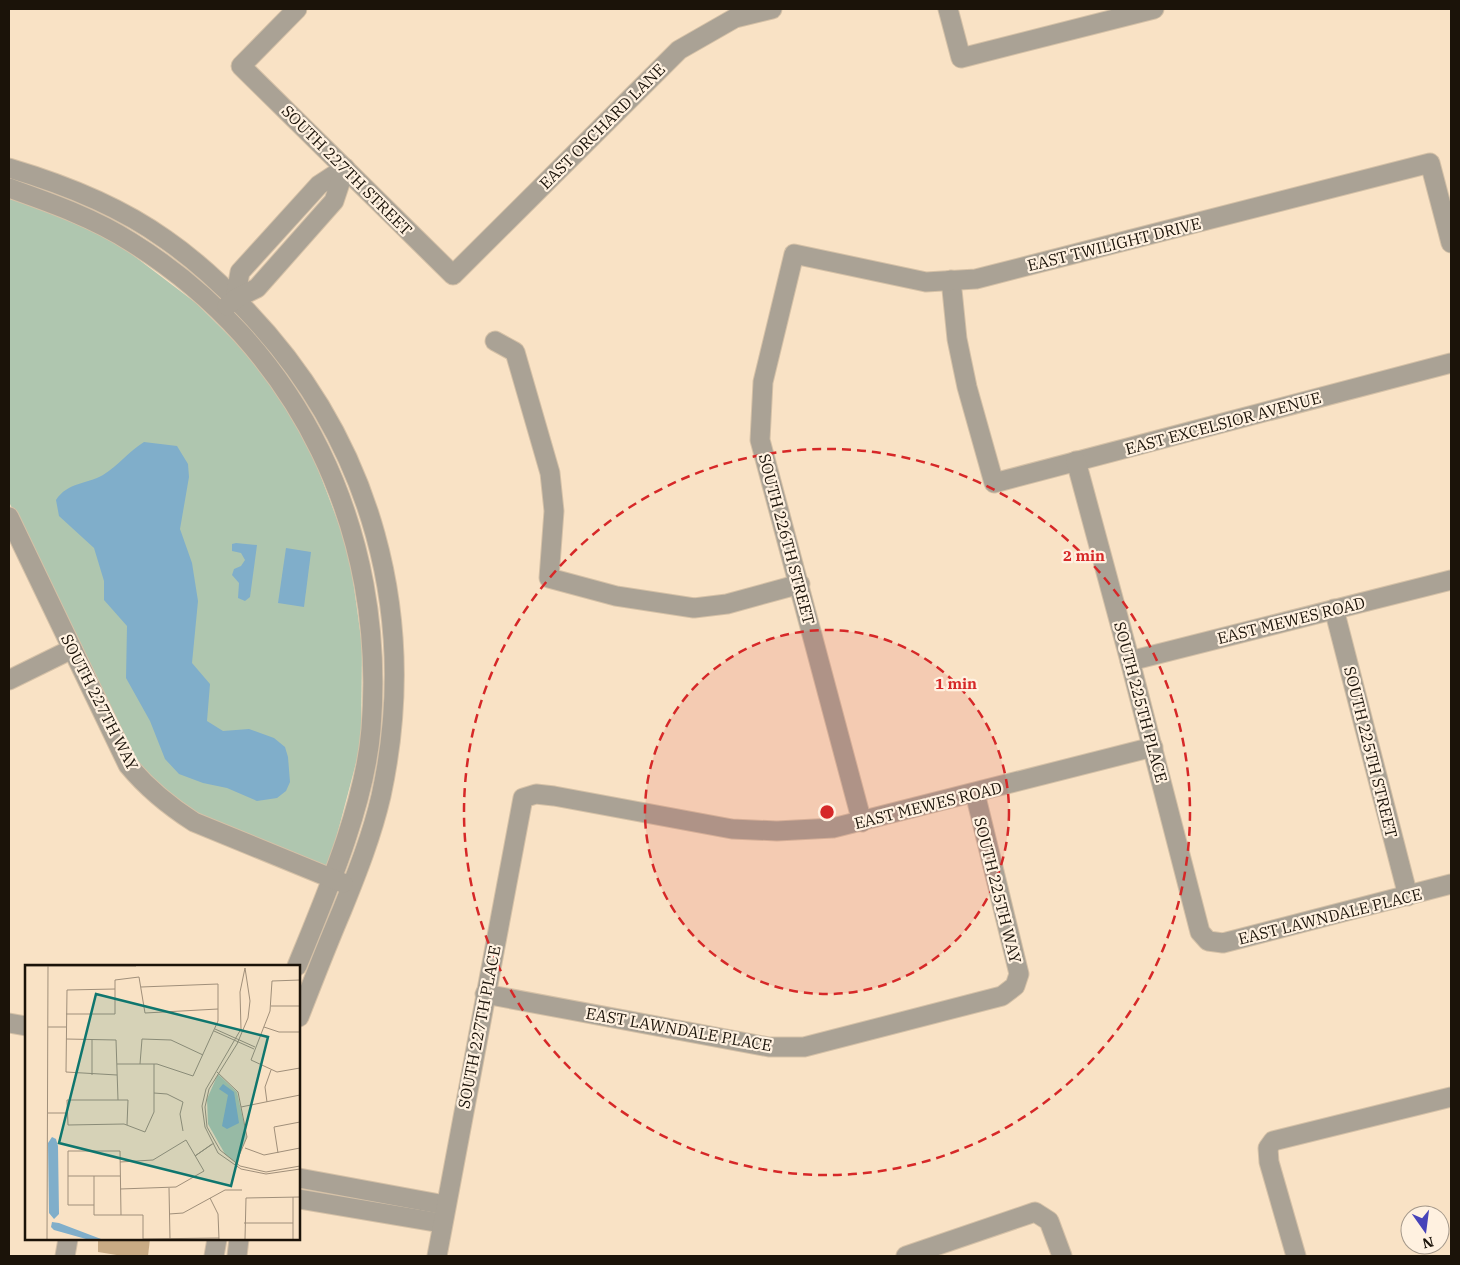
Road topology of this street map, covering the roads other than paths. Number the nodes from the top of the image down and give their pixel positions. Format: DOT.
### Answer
graph roads {
  1 [pos="297,9"];
  2 [pos="772,9"];
  3 [pos="948,9"];
  4 [pos="1154,9"];
  5 [pos="9,168"];
  6 [pos="345,168"];
  7 [pos="9,188"];
  8 [pos="281,226"];
  9 [pos="298,241"];
  10 [pos="1451,243"];
  11 [pos="794,254"];
  12 [pos="453,275"];
  13 [pos="951,280"];
  14 [pos="235,299"];
  15 [pos="220,312"];
  16 [pos="495,341"];
  17 [pos="1451,363"];
  18 [pos="1076,461"];
  19 [pos="9,517"];
  20 [pos="1451,580"];
  21 [pos="800,584"];
  22 [pos="1334,609"];
  23 [pos="72,649"];
  24 [pos="1130,661"];
  25 [pos="9,680"];
  26 [pos="1153,746"];
  27 [pos="974,793"];
  28 [pos="523,798"];
  29 [pos="862,822"];
  30 [pos="331,878"];
  31 [pos="1451,884"];
  32 [pos="351,886"];
  33 [pos="1408,896"];
  34 [pos="1208,941"];
  35 [pos="297,965"];
  36 [pos="1014,986"];
  37 [pos="485,994"];
  38 [pos="300,1014"];
  39 [pos="9,1023"];
  40 [pos="25,1026"];
  41 [pos="1451,1098"];
  42 [pos="300,1178"];
  43 [pos="300,1199"];
  44 [pos="443,1214"];
  45 [pos="68,1240"];
  46 [pos="218,1240"];
  47 [pos="239,1240"];
  48 [pos="65,1256"];
  49 [pos="214,1256"];
  50 [pos="237,1256"];
  51 [pos="437,1256"];
  52 [pos="906,1256"];
  53 [pos="1062,1256"];
  54 [pos="1296,1256"];
  1 -- 6 [label="street, SOUTH 227TH STREET"];
  2 -- 12 [label="street, EAST ORCHARD LANE"];
  3 -- 4 [label="street"];
  5 -- 14 [label="street"];
  6 -- 8 [label="street"];
  6 -- 9 [label="street"];
  6 -- 12 [label="street, SOUTH 227TH STREET"];
  7 -- 15 [label="street"];
  8 -- 9 [label="street"];
  8 -- 14 [label="street"];
  9 -- 14 [label="street"];
  10 -- 13 [label="street, EAST TWILIGHT DRIVE"];
  11 -- 13 [label="street, EAST TWILIGHT DRIVE"];
  11 -- 21 [label="street, SOUTH 226TH STREET"];
  13 -- 18 [label="street, EAST EXCELSIOR AVENUE"];
  14 -- 15 [label="street"];
  14 -- 32 [label="street"];
  15 -- 30 [label="street"];
  16 -- 21 [label="street"];
  17 -- 18 [label="street, EAST EXCELSIOR AVENUE"];
  18 -- 24 [label="street, SOUTH 225TH PLACE"];
  19 -- 23 [label="street, SOUTH 227TH WAY"];
  20 -- 22 [label="street, EAST MEWES ROAD"];
  21 -- 29 [label="street, SOUTH 226TH STREET"];
  22 -- 24 [label="street, EAST MEWES ROAD"];
  22 -- 33 [label="street, SOUTH 225TH STREET"];
  23 -- 25 [label="street"];
  23 -- 30 [label="street, SOUTH 227TH WAY"];
  24 -- 26 [label="street, SOUTH 225TH PLACE"];
  26 -- 27 [label="street, EAST MEWES ROAD"];
  26 -- 34 [label="street, SOUTH 225TH PLACE"];
  27 -- 29 [label="street, EAST MEWES ROAD"];
  27 -- 36 [label="street, SOUTH 225TH WAY"];
  28 -- 29 [label="street, EAST MEWES ROAD"];
  28 -- 37 [label="street, SOUTH 227TH PLACE"];
  30 -- 32 [label="street, SOUTH 227TH WAY"];
  30 -- 35 [label="street"];
  31 -- 33 [label="street, EAST LAWNDALE PLACE"];
  32 -- 38 [label="street"];
  33 -- 34 [label="street, EAST LAWNDALE PLACE"];
  36 -- 37 [label="street, EAST LAWNDALE PLACE"];
  37 -- 44 [label="street, SOUTH 227TH PLACE"];
  39 -- 40 [label="street"];
  41 -- 54 [label="street"];
  42 -- 44 [label="street"];
  43 -- 44 [label="street"];
  44 -- 51 [label="street, SOUTH 227TH PLACE"];
  45 -- 48 [label="street"];
  46 -- 49 [label="street"];
  47 -- 50 [label="street"];
  52 -- 53 [label="street"];
}
